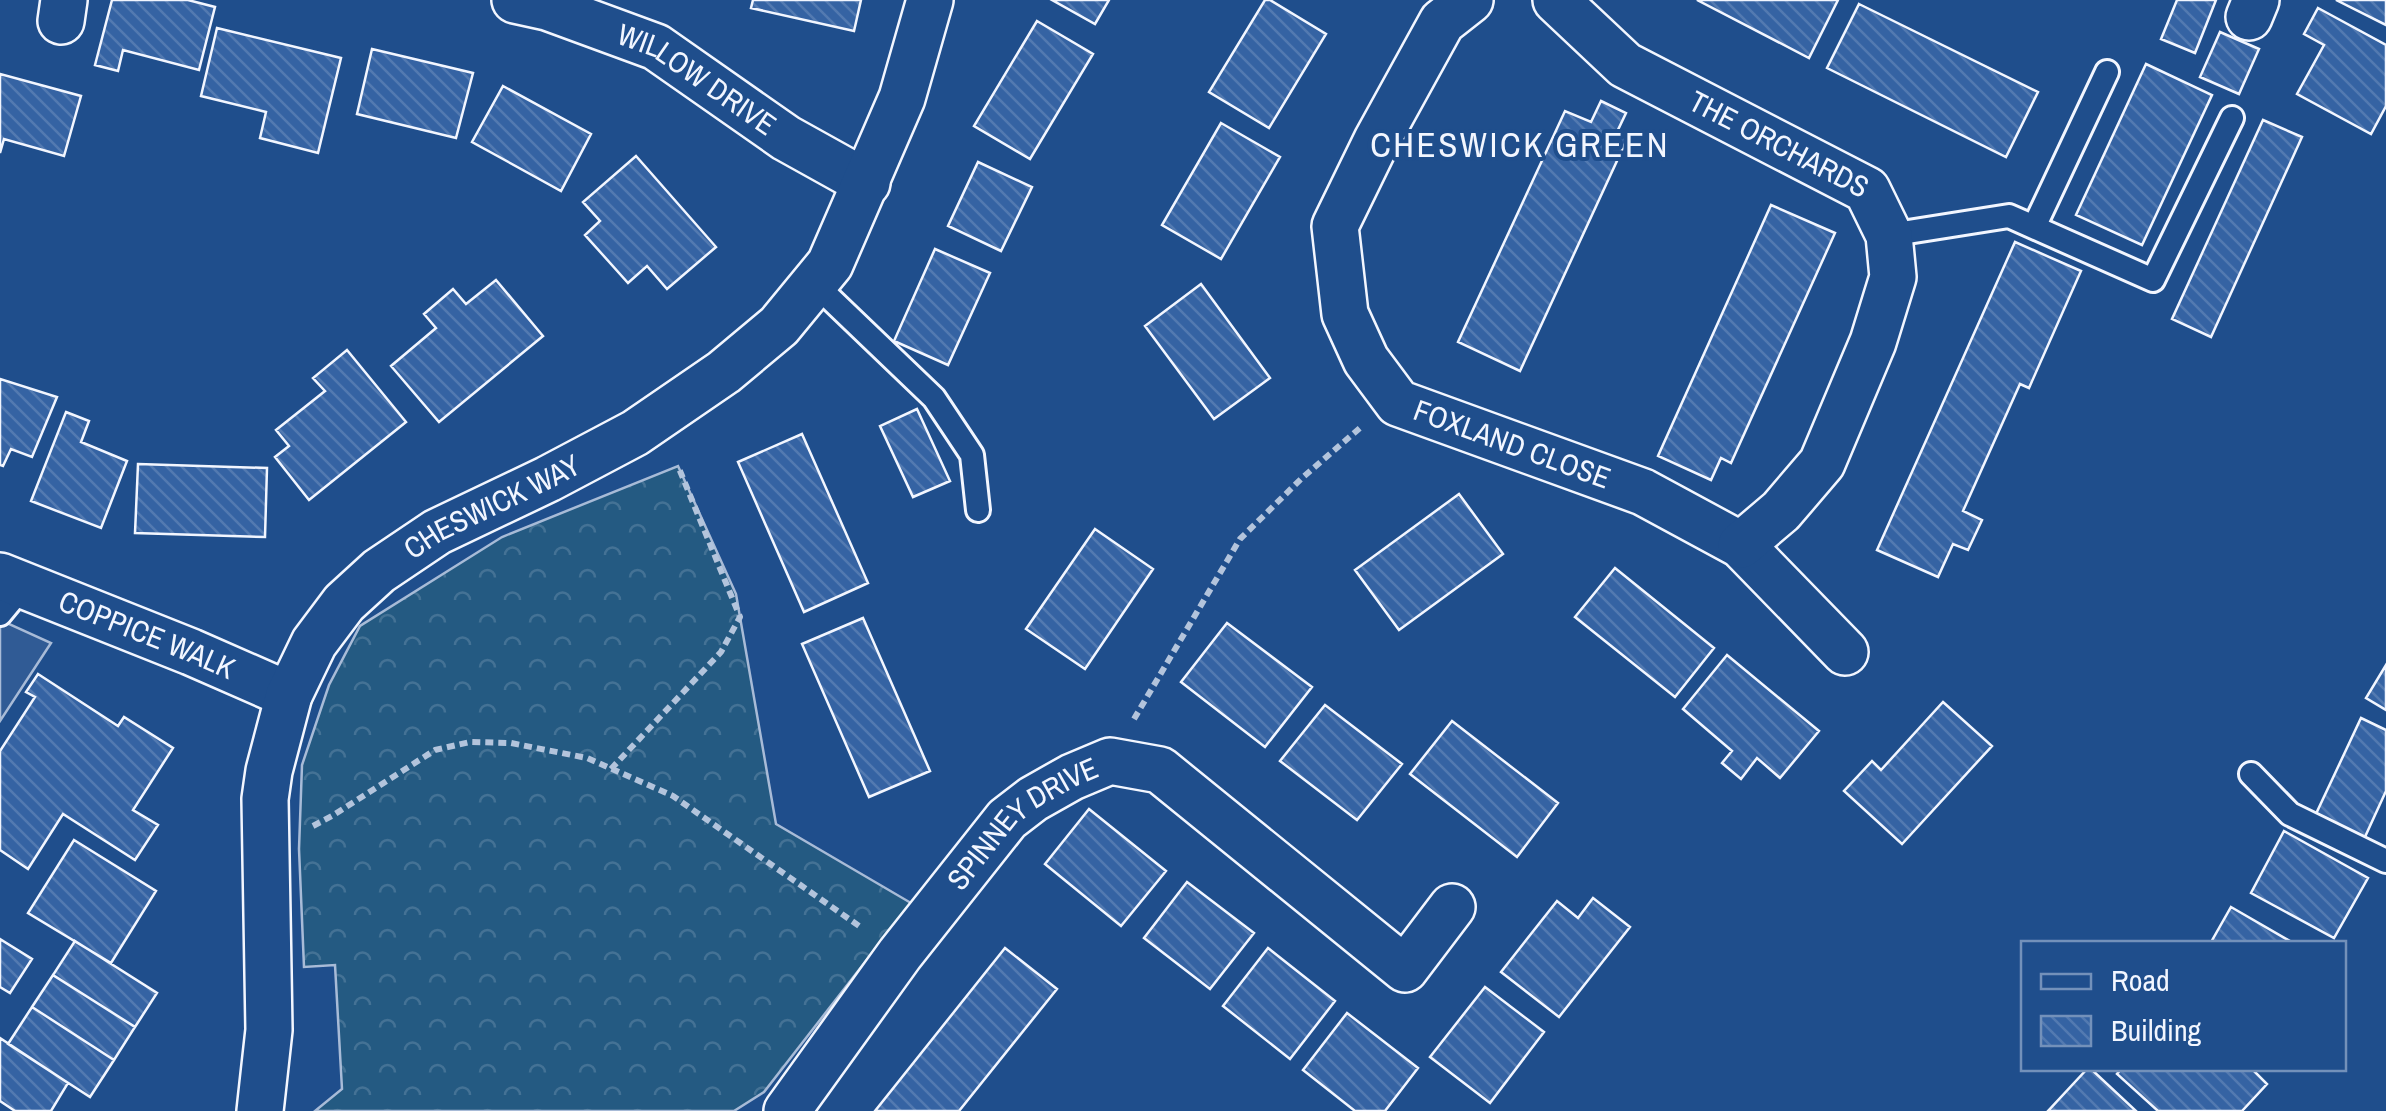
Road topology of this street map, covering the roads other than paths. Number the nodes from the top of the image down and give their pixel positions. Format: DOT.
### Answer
graph roads {
  1 [pos="515,0"];
  2 [pos="930,0"];
  3 [pos="1470,0"];
  4 [pos="1556,0"];
  5 [pos="2107,72"];
  6 [pos="2232,118"];
  7 [pos="867,183"];
  8 [pos="2034,227"];
  9 [pos="1889,235"];
  10 [pos="814,283"];
  11 [pos="978,510"];
  12 [pos="1741,545"];
  13 [pos="8,592"];
  14 [pos="1845,652"];
  15 [pos="289,695"];
  16 [pos="2251,774"];
  17 [pos="2386,861"];
  18 [pos="1452,907"];
  19 [pos="260,1111"];
  20 [pos="786,1111"];
  1 -- 7 [label="street, WILLOW DRIVE"];
  2 -- 7 [label="street, CHESWICK WAY"];
  3 -- 12 [label="street, FOXLAND CLOSE"];
  4 -- 9 [label="street, THE ORCHARDS"];
  5 -- 8 [label="lane"];
  6 -- 8 [label="lane"];
  7 -- 10 [label="street, CHESWICK WAY"];
  8 -- 9 [label="lane"];
  9 -- 12 [label="street, THE ORCHARDS"];
  10 -- 11 [label="lane"];
  10 -- 15 [label="street, CHESWICK WAY"];
  12 -- 14 [label="street, FOXLAND CLOSE"];
  13 -- 15 [label="street, COPPICE WALK"];
  15 -- 19 [label="street, CHESWICK WAY"];
  16 -- 17 [label="lane"];
  18 -- 20 [label="street, SPINNEY DRIVE"];
}
